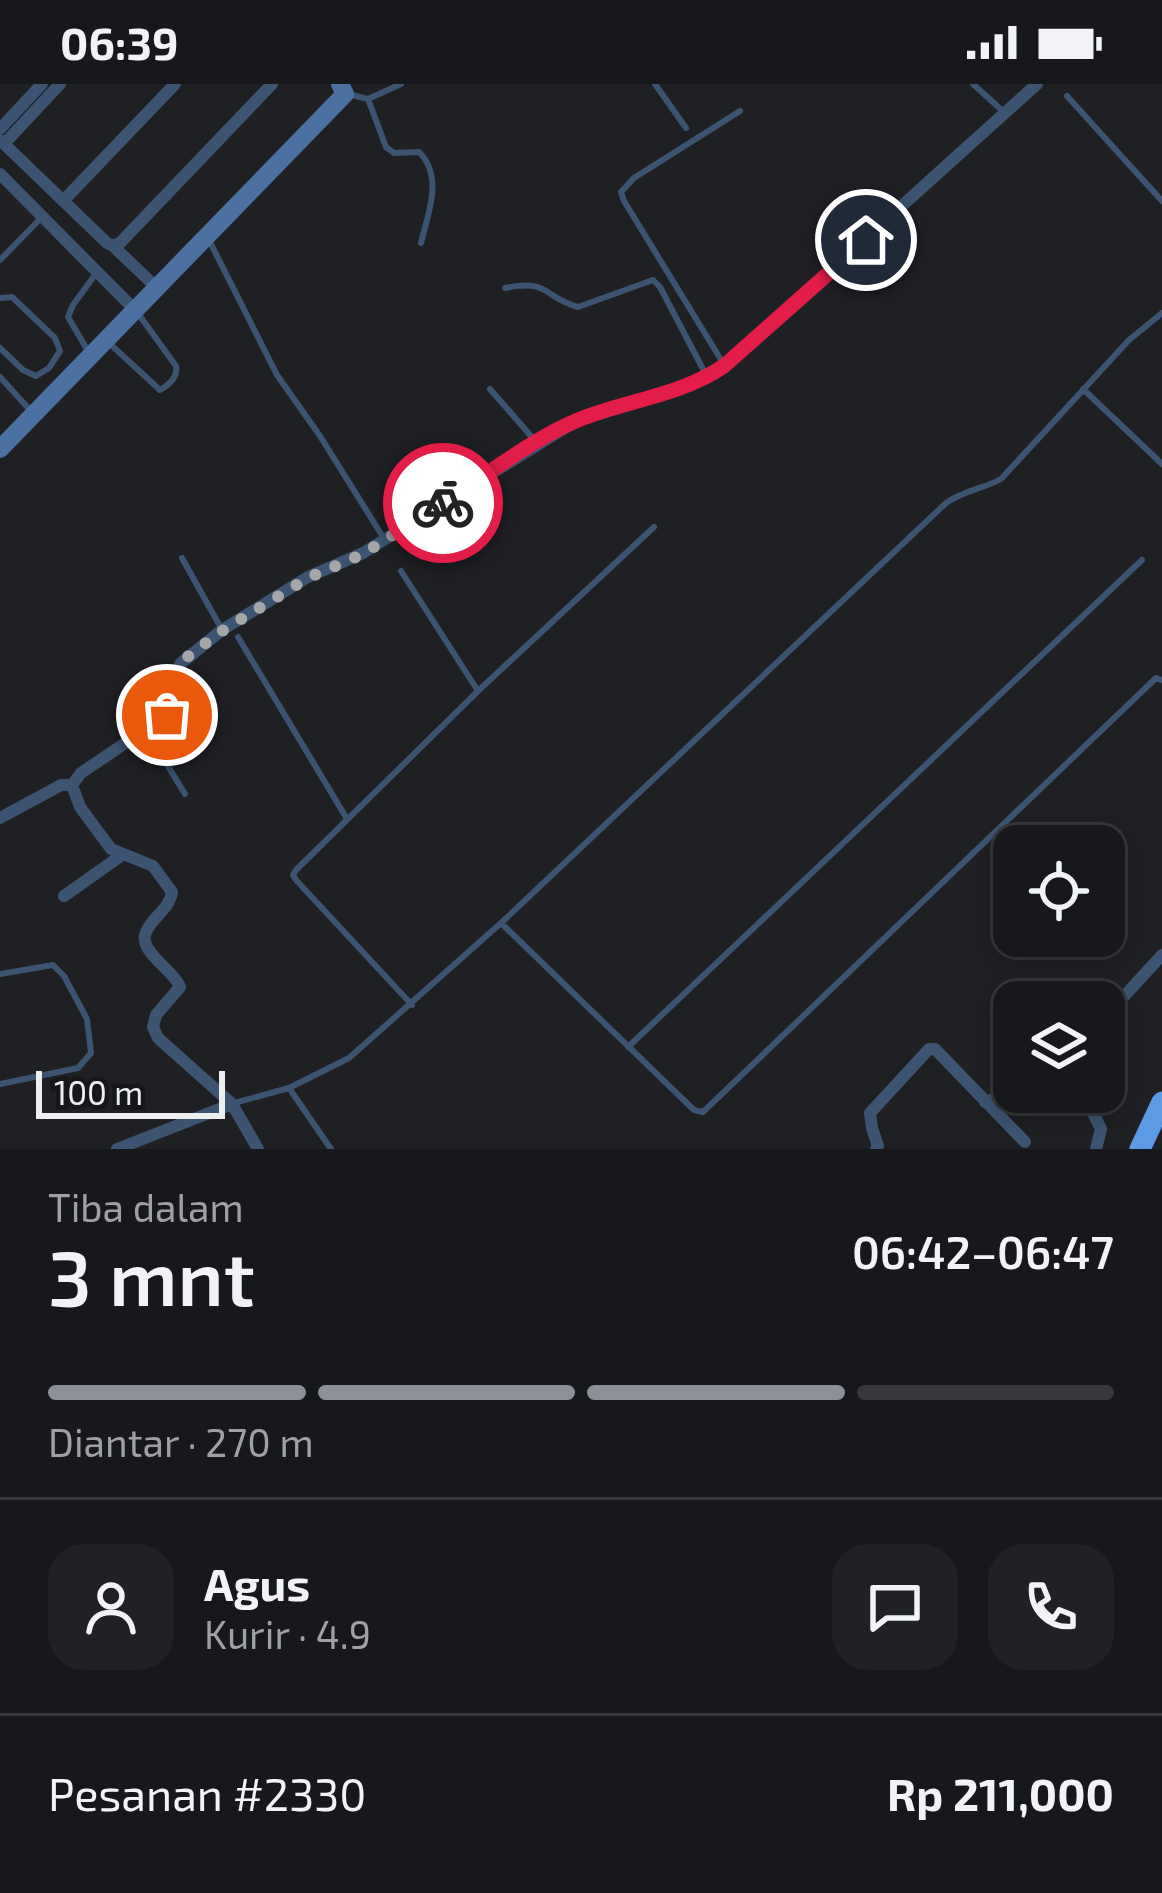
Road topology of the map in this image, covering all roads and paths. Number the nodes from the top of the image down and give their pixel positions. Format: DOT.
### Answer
graph roads {
  1 [pos="42,84"];
  2 [pos="60,84"];
  3 [pos="175,84"];
  4 [pos="272,84"];
  5 [pos="401,84"];
  6 [pos="655,84"];
  7 [pos="974,84"];
  8 [pos="1037,84"];
  9 [pos="347,87"];
  10 [pos="1067,96"];
  11 [pos="368,99"];
  12 [pos="740,111"];
  13 [pos="1006,114"];
  14 [pos="686,128"];
  15 [pos="0,129"];
  16 [pos="2,142"];
  17 [pos="0,174"];
  18 [pos="63,201"];
  19 [pos="1162,201"];
  20 [pos="42,217"];
  21 [pos="207,235"];
  22 [pos="421,244"];
  23 [pos="113,246"];
  24 [pos="0,260"];
  25 [pos="97,272"];
  26 [pos="156,287"];
  27 [pos="505,288"];
  28 [pos="0,298"];
  29 [pos="134,310"];
  30 [pos="1162,313"];
  31 [pos="105,340"];
  32 [pos="0,348"];
  33 [pos="90,354"];
  34 [pos="724,366"];
  35 [pos="56,375"];
  36 [pos="0,377"];
  37 [pos="707,378"];
  38 [pos="8,386"];
  39 [pos="490,388"];
  40 [pos="1083,389"];
  41 [pos="0,393"];
  42 [pos="33,413"];
  43 [pos="537,443"];
  44 [pos="0,449"];
  45 [pos="1162,464"];
  46 [pos="655,526"];
  47 [pos="385,540"];
  48 [pos="182,558"];
  49 [pos="1142,560"];
  50 [pos="401,571"];
  51 [pos="222,631"];
  52 [pos="238,637"];
  53 [pos="1162,680"];
  54 [pos="478,691"];
  55 [pos="145,729"];
  56 [pos="72,785"];
  57 [pos="185,794"];
  58 [pos="0,818"];
  59 [pos="347,819"];
  60 [pos="122,855"];
  61 [pos="64,896"];
  62 [pos="501,923"];
  63 [pos="1162,955"];
  64 [pos="0,974"];
  65 [pos="1125,995"];
  66 [pos="412,1005"];
  67 [pos="628,1047"];
  68 [pos="0,1084"];
  69 [pos="290,1088"];
  70 [pos="993,1099"];
  71 [pos="985,1102"];
  72 [pos="1162,1102"];
  73 [pos="232,1104"];
  74 [pos="1093,1113"];
  75 [pos="1025,1142"];
  76 [pos="117,1149"];
  77 [pos="258,1149"];
  78 [pos="331,1149"];
  79 [pos="876,1149"];
  80 [pos="1096,1149"];
  81 [pos="1140,1149"];
  1 -- 15 [label="street"];
  2 -- 16 [label="street"];
  3 -- 18 [label="street"];
  4 -- 23 [label="street"];
  5 -- 11 [label="lane"];
  6 -- 14 [label="lane"];
  7 -- 13 [label="lane"];
  8 -- 13 [label="street"];
  9 -- 11 [label="lane"];
  9 -- 21 [label="main road"];
  10 -- 19 [label="lane"];
  11 -- 22 [label="lane"];
  12 -- 34 [label="lane"];
  13 -- 34 [label="street"];
  16 -- 18 [label="street"];
  17 -- 20 [label="street"];
  18 -- 23 [label="street"];
  20 -- 24 [label="lane"];
  20 -- 25 [label="street"];
  21 -- 26 [label="main road"];
  21 -- 47 [label="lane"];
  23 -- 26 [label="street"];
  25 -- 29 [label="street"];
  25 -- 33 [label="lane"];
  26 -- 29 [label="main road"];
  27 -- 37 [label="lane"];
  28 -- 35 [label="lane"];
  29 -- 31 [label="main road"];
  29 -- 31 [label="lane"];
  30 -- 40 [label="lane"];
  31 -- 33 [label="main road"];
  32 -- 35 [label="lane"];
  33 -- 35 [label="main road"];
  34 -- 37 [label="street"];
  35 -- 42 [label="main road"];
  36 -- 38 [label="lane"];
  37 -- 43 [label="street"];
  38 -- 41 [label="lane"];
  38 -- 42 [label="lane"];
  39 -- 43 [label="lane"];
  40 -- 45 [label="lane"];
  40 -- 62 [label="lane"];
  42 -- 44 [label="main road"];
  43 -- 47 [label="street"];
  46 -- 54 [label="lane"];
  47 -- 51 [label="street"];
  48 -- 51 [label="lane"];
  49 -- 67 [label="lane"];
  50 -- 54 [label="lane"];
  51 -- 55 [label="street"];
  52 -- 59 [label="lane"];
  53 -- 67 [label="lane"];
  54 -- 59 [label="lane"];
  55 -- 56 [label="street"];
  55 -- 57 [label="lane"];
  56 -- 58 [label="street"];
  56 -- 60 [label="street"];
  59 -- 66 [label="lane"];
  60 -- 61 [label="street"];
  60 -- 73 [label="street"];
  62 -- 66 [label="lane"];
  62 -- 67 [label="lane"];
  63 -- 65 [label="street"];
  64 -- 68 [label="lane"];
  66 -- 69 [label="lane"];
  69 -- 73 [label="lane"];
  69 -- 78 [label="lane"];
  70 -- 71 [label="street"];
  71 -- 75 [label="street"];
  71 -- 79 [label="street"];
  72 -- 81 [label="highway"];
  73 -- 76 [label="street"];
  73 -- 77 [label="street"];
  74 -- 80 [label="street"];
}
